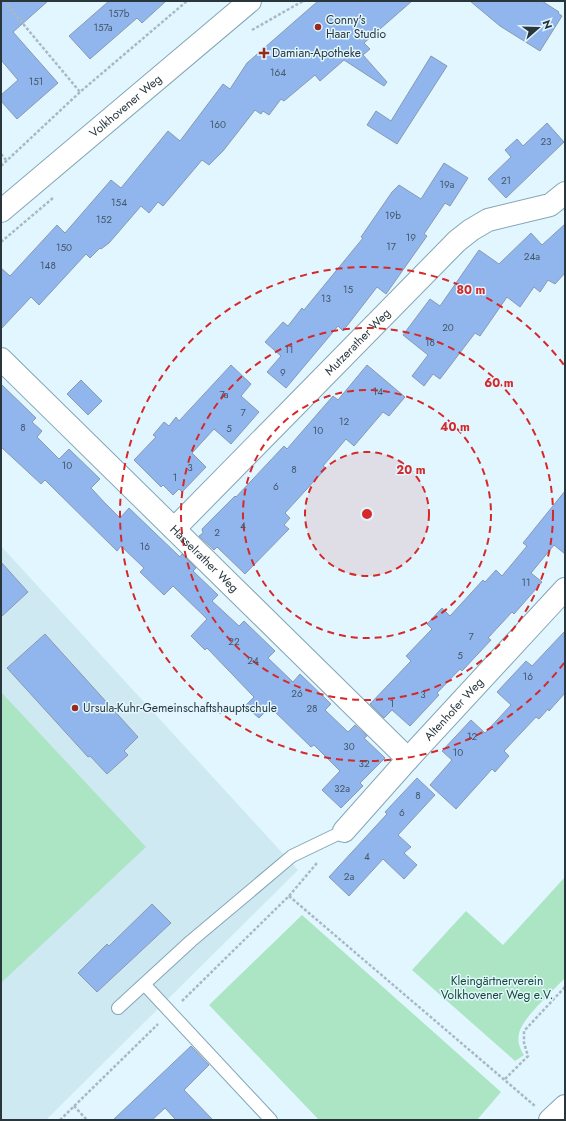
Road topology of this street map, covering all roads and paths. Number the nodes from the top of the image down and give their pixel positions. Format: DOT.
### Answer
graph roads {
  1 [pos="4,1"];
  2 [pos="187,1"];
  3 [pos="250,1"];
  4 [pos="303,1"];
  5 [pos="248,32"];
  6 [pos="80,92"];
  7 [pos="1,154"];
  8 [pos="6,160"];
  9 [pos="1,166"];
  10 [pos="565,193"];
  11 [pos="54,197"];
  12 [pos="1,211"];
  13 [pos="1,242"];
  14 [pos="1,359"];
  15 [pos="174,529"];
  16 [pos="565,589"];
  17 [pos="408,759"];
  18 [pos="344,831"];
  19 [pos="319,860"];
  20 [pos="289,896"];
  21 [pos="144,984"];
  22 [pos="565,987"];
  23 [pos="118,1008"];
  24 [pos="171,1011"];
  25 [pos="505,1079"];
  26 [pos="74,1106"];
  27 [pos="565,1106"];
  28 [pos="545,1115"];
  29 [pos="60,1120"];
  30 [pos="87,1120"];
  31 [pos="271,1120"];
  1 -- 6 [label="path"];
  2 -- 6 [label="path"];
  3 -- 12 [label="street, Volkhovener Weg"];
  4 -- 5 [label="path"];
  6 -- 8 [label="path"];
  7 -- 8 [label="path"];
  8 -- 9 [label="path"];
  10 -- 15 [label="street, Mutzerather Weg"];
  11 -- 13 [label="path"];
  14 -- 15 [label="street, Hasselrather Weg"];
  15 -- 17 [label="street, Hasselrather Weg"];
  16 -- 17 [label="street, Altenhofer Weg"];
  17 -- 18 [label="street, Altenhofer Weg"];
  18 -- 21 [label="lane"];
  19 -- 20 [label="path"];
  20 -- 24 [label="path"];
  20 -- 25 [label="path"];
  21 -- 23 [label="lane"];
  21 -- 24 [label="lane"];
  22 -- 25 [label="path"];
  24 -- 26 [label="path"];
  24 -- 31 [label="lane"];
  25 -- 28 [label="path"];
  26 -- 29 [label="path"];
  26 -- 30 [label="path"];
  27 -- 28 [label="street"];
}
